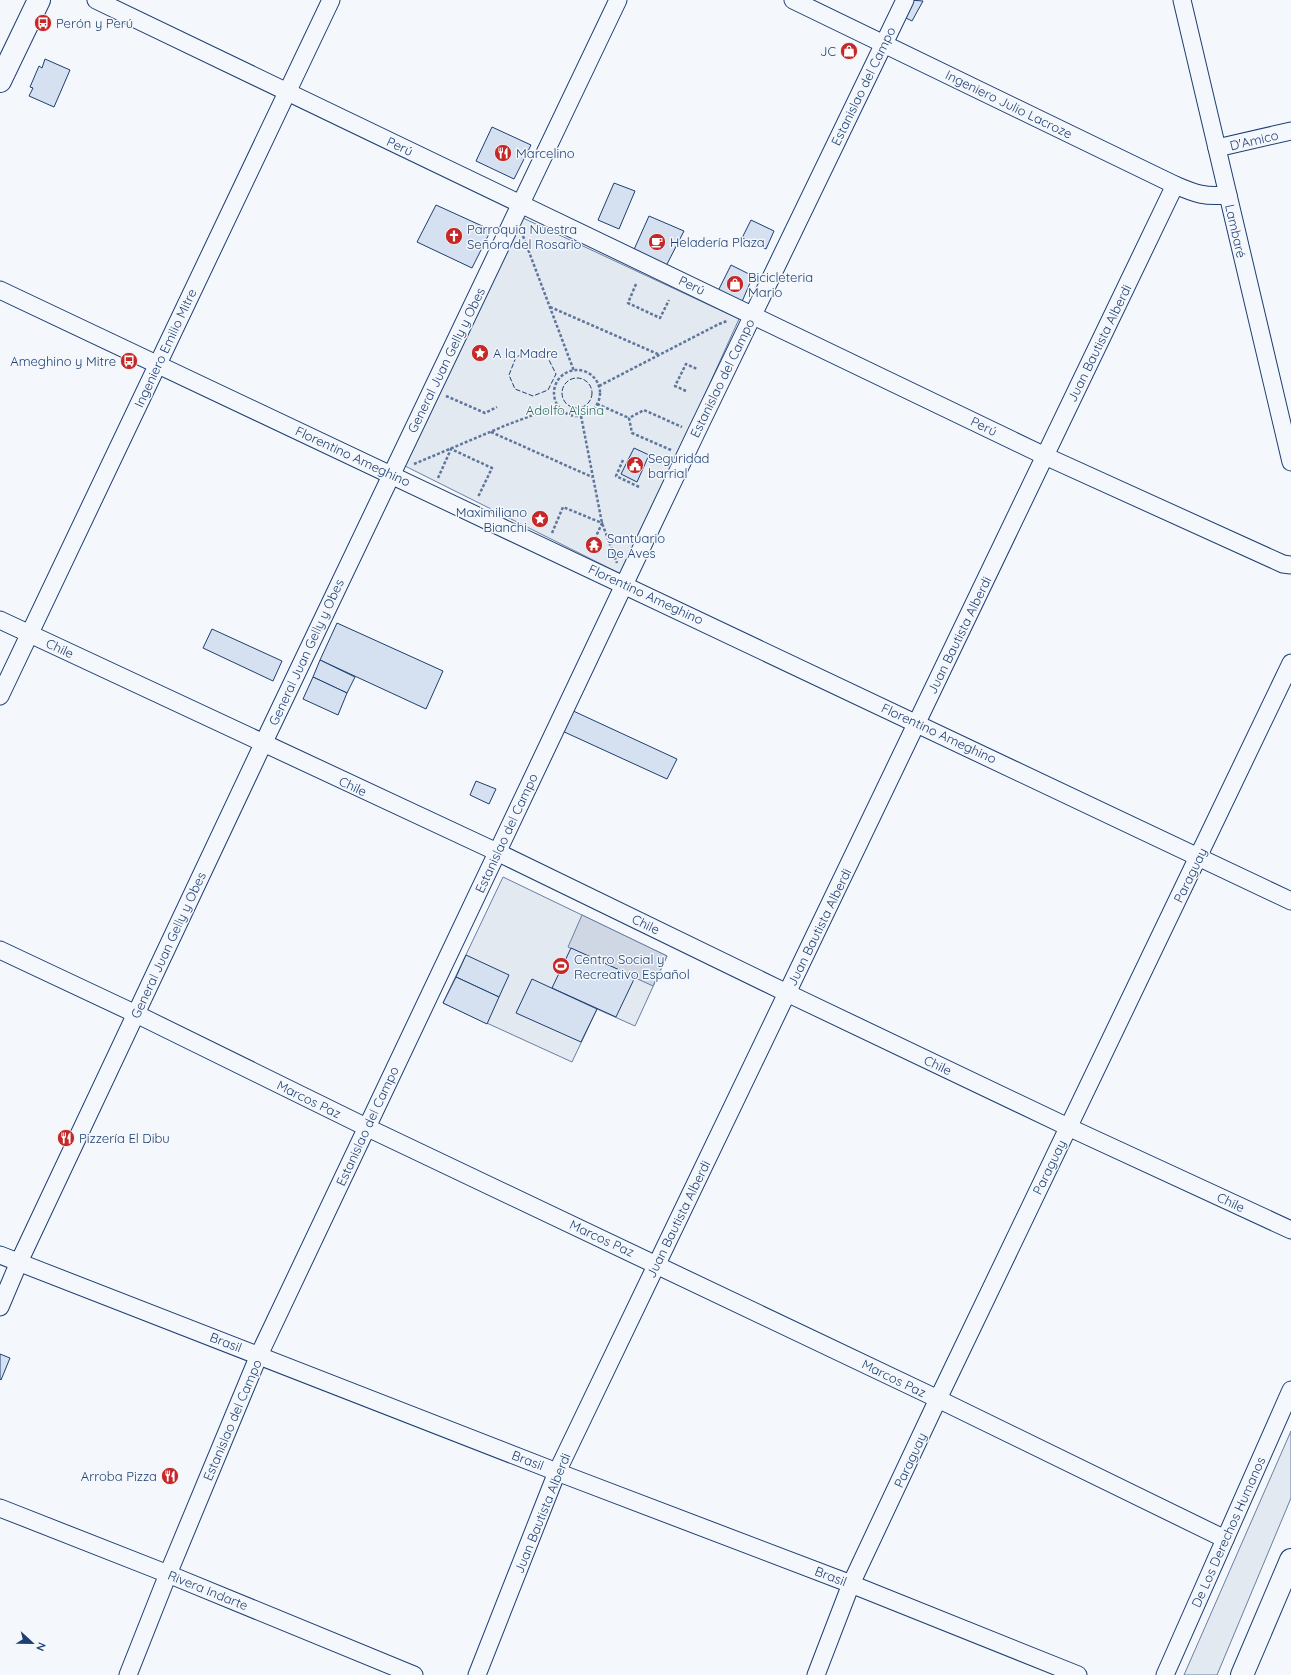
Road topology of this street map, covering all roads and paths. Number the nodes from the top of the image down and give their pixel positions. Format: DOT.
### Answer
graph roads {
  1 [pos="39,0"];
  2 [pos="96,0"];
  3 [pos="331,0"];
  4 [pos="618,0"];
  5 [pos="793,0"];
  6 [pos="905,0"];
  7 [pos="1182,0"];
  8 [pos="884,44"];
  9 [pos="0,81"];
  10 [pos="287,92"];
  11 [pos="1291,132"];
  12 [pos="1217,148"];
  13 [pos="1175,185"];
  14 [pos="1228,195"];
  15 [pos="521,204"];
  16 [pos="521,231"];
  17 [pos="636,284"];
  18 [pos="0,290"];
  19 [pos="669,300"];
  20 [pos="550,307"];
  21 [pos="753,314"];
  22 [pos="660,355"];
  23 [pos="158,364"];
  24 [pos="697,369"];
  25 [pos="574,370"];
  26 [pos="599,386"];
  27 [pos="686,391"];
  28 [pos="444,395"];
  29 [pos="597,404"];
  30 [pos="1284,404"];
  31 [pos="558,406"];
  32 [pos="497,408"];
  33 [pos="581,416"];
  34 [pos="629,418"];
  35 [pos="490,432"];
  36 [pos="696,433"];
  37 [pos="451,449"];
  38 [pos="684,456"];
  39 [pos="1045,456"];
  40 [pos="623,460"];
  41 [pos="1291,462"];
  42 [pos="391,474"];
  43 [pos="438,478"];
  44 [pos="592,478"];
  45 [pos="639,487"];
  46 [pos="478,497"];
  47 [pos="602,523"];
  48 [pos="552,533"];
  49 [pos="590,550"];
  50 [pos="1291,565"];
  51 [pos="624,584"];
  52 [pos="0,620"];
  53 [pos="30,634"];
  54 [pos="1291,663"];
  55 [pos="0,696"];
  56 [pos="917,722"];
  57 [pos="263,744"];
  58 [pos="497,852"];
  59 [pos="1199,856"];
  60 [pos="1291,900"];
  61 [pos="0,950"];
  62 [pos="787,993"];
  63 [pos="136,1014"];
  64 [pos="366,1127"];
  65 [pos="1068,1127"];
  66 [pos="1291,1230"];
  67 [pos="0,1255"];
  68 [pos="18,1262"];
  69 [pos="656,1265"];
  70 [pos="0,1307"];
  71 [pos="259,1355"];
  72 [pos="1291,1390"];
  73 [pos="938,1399"];
  74 [pos="557,1472"];
  75 [pos="0,1508"];
  76 [pos="1225,1539"];
  77 [pos="1291,1560"];
  78 [pos="168,1574"];
  79 [pos="852,1584"];
  80 [pos="128,1675"];
  81 [pos="414,1675"];
  82 [pos="477,1675"];
  83 [pos="816,1675"];
  84 [pos="1078,1675"];
  85 [pos="1166,1675"];
  86 [pos="1242,1675"];
  1 -- 9 [label="main road"];
  2 -- 10 [label="street, Perú"];
  3 -- 10 [label="street, Ingeniero Emilio Mitre"];
  4 -- 15 [label="street, General Juan Gelly y Obes"];
  5 -- 8 [label="street, Ingeniero Julio Lacroze"];
  6 -- 8 [label="street, Estanislao del Campo"];
  7 -- 12 [label="street, Lambaré"];
  8 -- 13 [label="street, Ingeniero Julio Lacroze"];
  8 -- 21 [label="street, Estanislao del Campo"];
  10 -- 15 [label="street, Perú"];
  10 -- 23 [label="street, Ingeniero Emilio Mitre"];
  11 -- 12 [label="street, D'Amico"];
  12 -- 14 [label="street, Lambaré"];
  13 -- 14 [label="street, Ingeniero Julio Lacroze"];
  13 -- 39 [label="street, Juan Bautista Alberdi"];
  14 -- 30 [label="street, Lambaré"];
  15 -- 21 [label="street, Perú"];
  15 -- 42 [label="street, General Juan Gelly y Obes"];
  16 -- 20 [label="path"];
  17 -- 19 [label="path"];
  18 -- 23 [label="street, Florentino Ameghino"];
  20 -- 22 [label="path"];
  20 -- 25 [label="path"];
  21 -- 22 [label="path"];
  21 -- 36 [label="street, Estanislao del Campo"];
  21 -- 39 [label="street, Perú"];
  22 -- 26 [label="path"];
  23 -- 42 [label="street, Florentino Ameghino"];
  23 -- 53 [label="street, Ingeniero Emilio Mitre"];
  24 -- 27 [label="path"];
  25 -- 26 [label="path"];
  25 -- 31 [label="path"];
  26 -- 29 [label="path"];
  28 -- 32 [label="path"];
  29 -- 33 [label="path"];
  29 -- 34 [label="path"];
  30 -- 41 [label="street, Lambaré"];
  31 -- 33 [label="path"];
  31 -- 35 [label="path"];
  33 -- 44 [label="path"];
  34 -- 36 [label="path"];
  34 -- 38 [label="path"];
  35 -- 37 [label="path"];
  35 -- 44 [label="path"];
  36 -- 38 [label="street, Estanislao del Campo"];
  37 -- 42 [label="path"];
  37 -- 43 [label="path"];
  37 -- 46 [label="path"];
  38 -- 51 [label="street, Estanislao del Campo"];
  39 -- 50 [label="street, Perú"];
  39 -- 56 [label="street, Juan Bautista Alberdi"];
  40 -- 45 [label="path"];
  42 -- 51 [label="street, Florentino Ameghino"];
  42 -- 57 [label="street, General Juan Gelly y Obes"];
  44 -- 47 [label="path"];
  47 -- 48 [label="path"];
  47 -- 49 [label="path"];
  47 -- 51 [label="path"];
  51 -- 56 [label="street, Florentino Ameghino"];
  51 -- 58 [label="street, Estanislao del Campo"];
  52 -- 53 [label="street, Chile"];
  53 -- 55 [label="street, Ingeniero Emilio Mitre"];
  53 -- 57 [label="street, Chile"];
  54 -- 59 [label="street, Paraguay"];
  56 -- 59 [label="street, Florentino Ameghino"];
  56 -- 62 [label="street, Juan Bautista Alberdi"];
  57 -- 58 [label="street, Chile"];
  57 -- 63 [label="street, General Juan Gelly y Obes"];
  58 -- 62 [label="street, Chile"];
  58 -- 64 [label="street, Estanislao del Campo"];
  59 -- 60 [label="street, Florentino Ameghino"];
  59 -- 65 [label="street, Paraguay"];
  61 -- 63 [label="street, Marcos Paz"];
  62 -- 65 [label="street, Chile"];
  62 -- 69 [label="street, Juan Bautista Alberdi"];
  63 -- 64 [label="street, Marcos Paz"];
  63 -- 68 [label="street, General Juan Gelly y Obes"];
  64 -- 69 [label="street, Marcos Paz"];
  64 -- 71 [label="street, Estanislao del Campo"];
  65 -- 66 [label="street, Chile"];
  65 -- 73 [label="street, Paraguay"];
  67 -- 68 [label="street, Brasil"];
  68 -- 70 [label="street, General Juan Gelly y Obes"];
  68 -- 71 [label="street, Brasil"];
  69 -- 73 [label="street, Marcos Paz"];
  69 -- 74 [label="street, Juan Bautista Alberdi"];
  71 -- 74 [label="street, Brasil"];
  71 -- 78 [label="street, Estanislao del Campo"];
  72 -- 76 [label="street, De Los Derechos Humanos"];
  73 -- 76 [label="street, Marcos Paz"];
  73 -- 79 [label="street, Paraguay"];
  74 -- 79 [label="street, Brasil"];
  74 -- 82 [label="street, Juan Bautista Alberdi"];
  75 -- 78 [label="street, Rivera Indarte"];
  76 -- 85 [label="street, De Los Derechos Humanos"];
  77 -- 86 [label="main road"];
  78 -- 80 [label="street, Estanislao del Campo"];
  78 -- 81 [label="street, Rivera Indarte"];
  79 -- 83 [label="street, Paraguay"];
  79 -- 84 [label="street, Brasil"];
}
